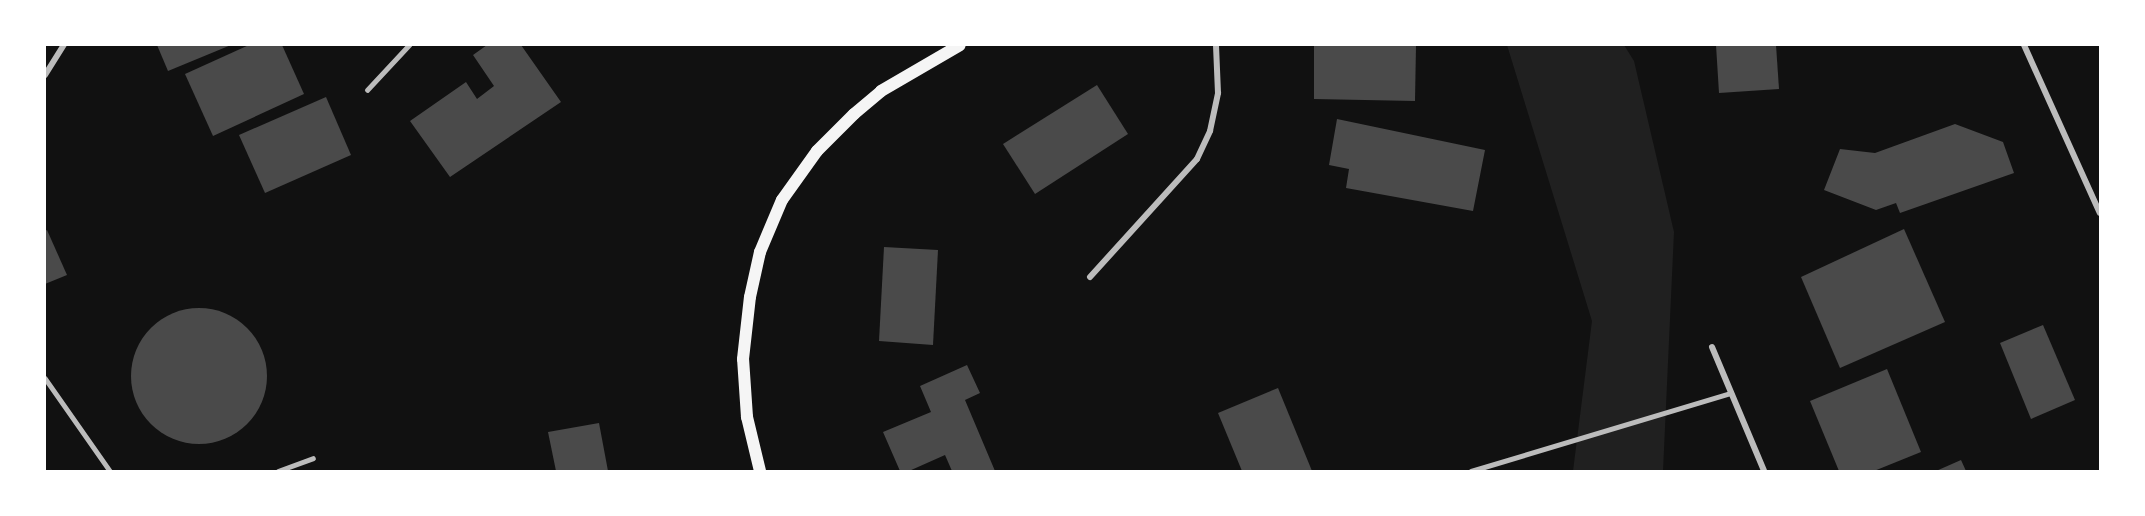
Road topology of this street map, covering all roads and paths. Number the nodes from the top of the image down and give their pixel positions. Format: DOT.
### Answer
graph roads {
  1 [pos="64,45"];
  2 [pos="409,45"];
  3 [pos="960,45"];
  4 [pos="1216,45"];
  5 [pos="2024,45"];
  6 [pos="45,75"];
  7 [pos="367,90"];
  8 [pos="2100,213"];
  9 [pos="1090,277"];
  10 [pos="1712,347"];
  11 [pos="45,378"];
  12 [pos="1731,393"];
  13 [pos="313,458"];
  14 [pos="110,471"];
  15 [pos="278,471"];
  16 [pos="760,471"];
  17 [pos="1472,471"];
  18 [pos="1764,471"];
  1 -- 6 [label="street"];
  2 -- 7 [label="lane"];
  3 -- 16 [label="main road"];
  4 -- 9 [label="street"];
  5 -- 8 [label="street"];
  10 -- 12 [label="street"];
  11 -- 14 [label="lane"];
  12 -- 17 [label="lane"];
  12 -- 18 [label="street"];
  13 -- 15 [label="lane"];
}
